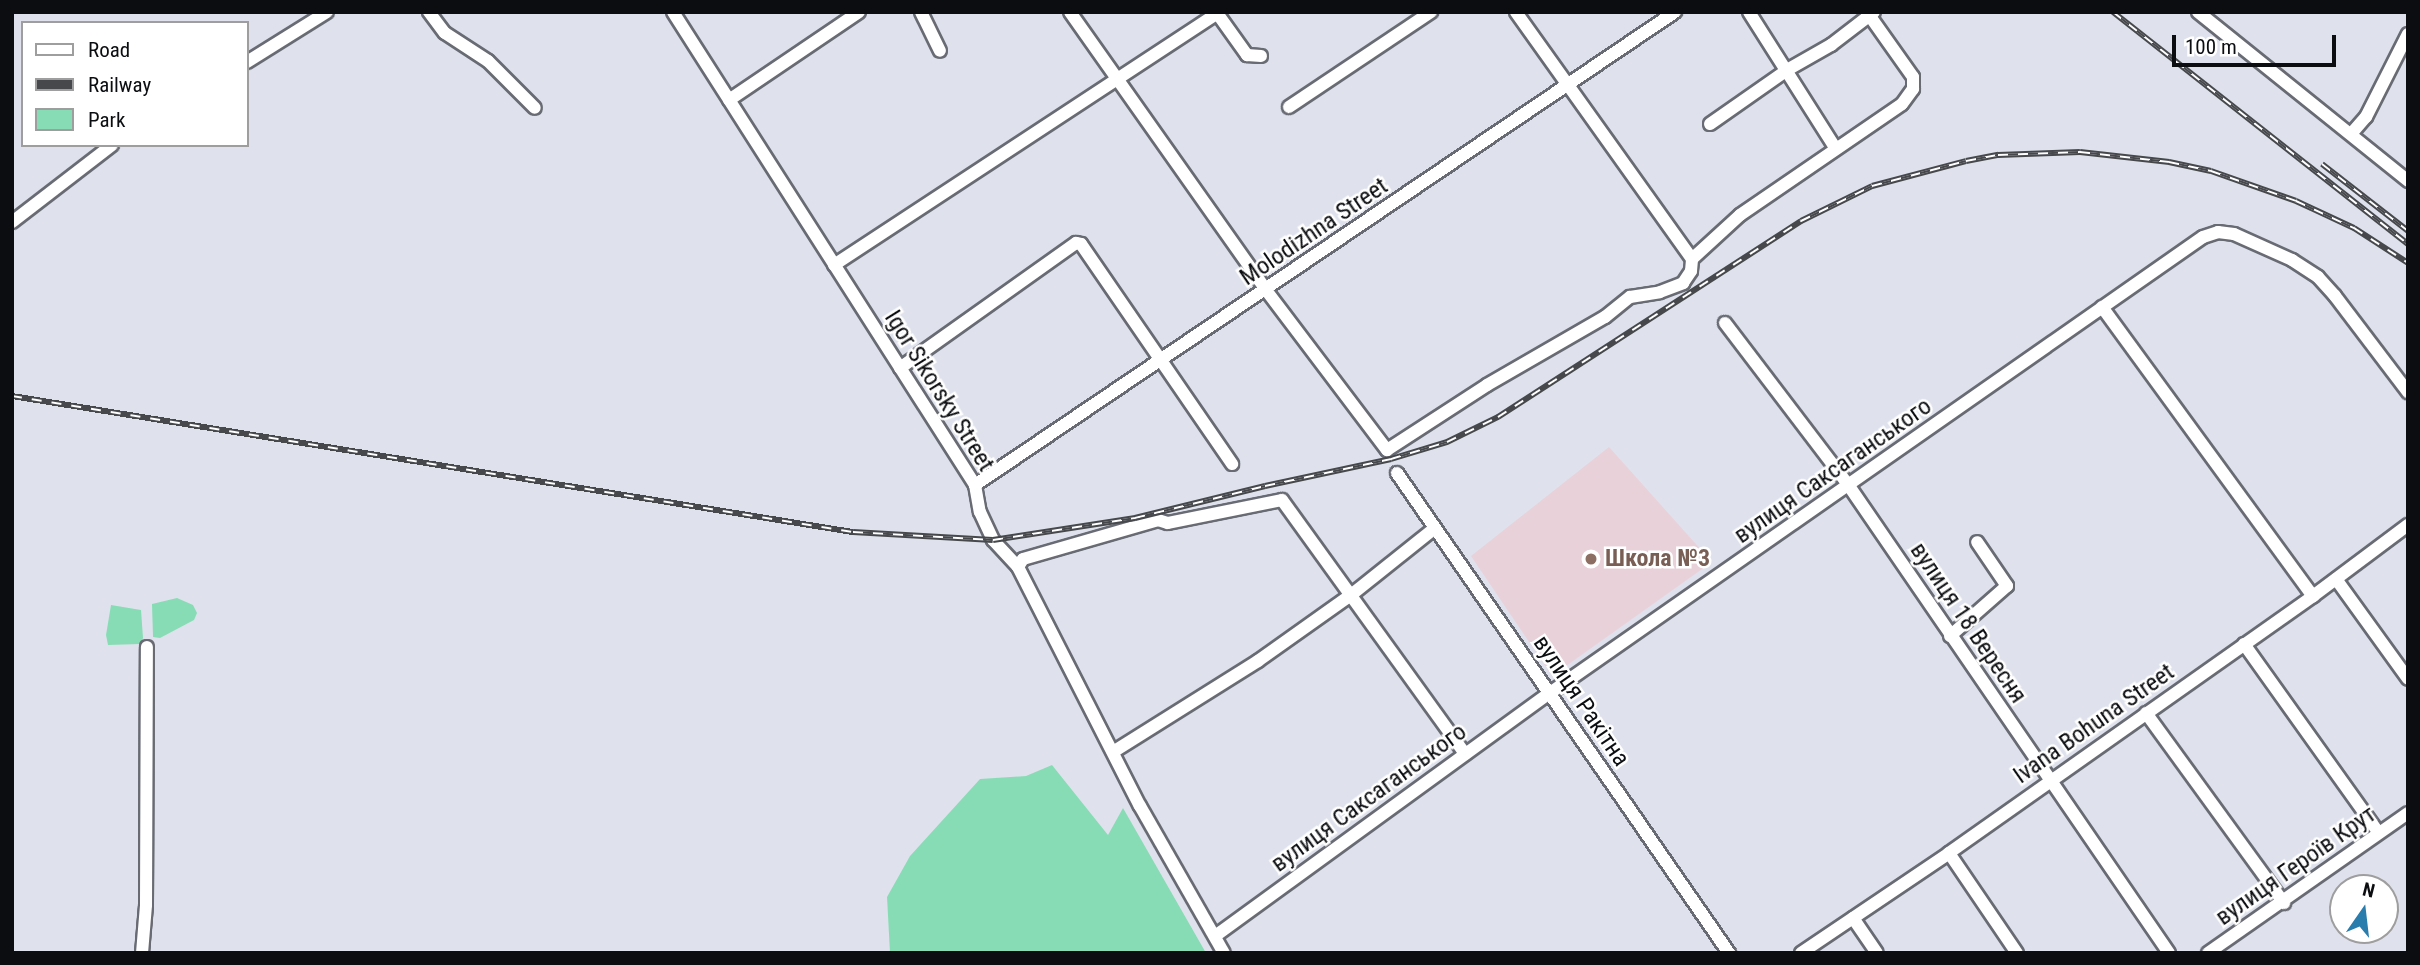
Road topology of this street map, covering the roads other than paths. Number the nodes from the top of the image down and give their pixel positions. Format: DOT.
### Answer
graph roads {
  1 [pos="327,12"];
  2 [pos="429,12"];
  3 [pos="673,12"];
  4 [pos="859,12"];
  5 [pos="921,12"];
  6 [pos="1070,12"];
  7 [pos="1431,12"];
  8 [pos="1517,12"];
  9 [pos="1675,12"];
  10 [pos="1749,12"];
  11 [pos="2198,12"];
  12 [pos="1218,13"];
  13 [pos="1870,13"];
  14 [pos="2408,34"];
  15 [pos="940,51"];
  16 [pos="1261,56"];
  17 [pos="248,61"];
  18 [pos="1787,70"];
  19 [pos="1117,79"];
  20 [pos="1567,87"];
  21 [pos="729,100"];
  22 [pos="1289,107"];
  23 [pos="535,108"];
  24 [pos="1710,124"];
  25 [pos="2351,134"];
  26 [pos="109,147"];
  27 [pos="1836,149"];
  28 [pos="2408,181"];
  29 [pos="12,222"];
  30 [pos="1692,259"];
  31 [pos="835,265"];
  32 [pos="1266,290"];
  33 [pos="2102,307"];
  34 [pos="1725,323"];
  35 [pos="1162,360"];
  36 [pos="900,368"];
  37 [pos="2408,392"];
  38 [pos="1233,464"];
  39 [pos="1397,473"];
  40 [pos="975,485"];
  41 [pos="1849,486"];
  42 [pos="2408,525"];
  43 [pos="1436,528"];
  44 [pos="1977,542"];
  45 [pos="1018,566"];
  46 [pos="2336,579"];
  47 [pos="1351,595"];
  48 [pos="2313,596"];
  49 [pos="1950,636"];
  50 [pos="2244,644"];
  51 [pos="148,647"];
  52 [pos="2408,679"];
  53 [pos="1550,693"];
  54 [pos="2146,713"];
  55 [pos="1113,752"];
  56 [pos="1465,754"];
  57 [pos="2049,779"];
  58 [pos="2408,813"];
  59 [pos="2379,833"];
  60 [pos="1949,853"];
  61 [pos="2284,903"];
  62 [pos="1853,918"];
  63 [pos="1215,936"];
  64 [pos="142,953"];
  65 [pos="1224,953"];
  66 [pos="1729,953"];
  67 [pos="1801,953"];
  68 [pos="1877,953"];
  69 [pos="2017,953"];
  70 [pos="2169,953"];
  71 [pos="2208,953"];
  1 -- 17 [label="street"];
  2 -- 23 [label="street"];
  3 -- 21 [label="street, Igor Sikorsky Street"];
  4 -- 21 [label="street"];
  5 -- 15 [label="street"];
  6 -- 19 [label="street"];
  7 -- 22 [label="street"];
  8 -- 20 [label="street"];
  9 -- 20 [label="street, Molodizhna Street"];
  10 -- 18 [label="street"];
  11 -- 25 [label="street"];
  12 -- 16 [label="street"];
  12 -- 19 [label="street"];
  13 -- 18 [label="street"];
  13 -- 27 [label="street"];
  14 -- 25 [label="street"];
  18 -- 24 [label="street"];
  18 -- 27 [label="street"];
  19 -- 31 [label="street"];
  19 -- 32 [label="street"];
  20 -- 30 [label="street"];
  20 -- 32 [label="street, Molodizhna Street"];
  21 -- 31 [label="street, Igor Sikorsky Street"];
  25 -- 28 [label="street"];
  26 -- 29 [label="street"];
  27 -- 30 [label="street"];
  30 -- 32 [label="street"];
  31 -- 36 [label="street, Igor Sikorsky Street"];
  32 -- 35 [label="street, Molodizhna Street"];
  33 -- 37 [label="street, вулиця Саксаганського"];
  33 -- 41 [label="street, вулиця Саксаганського"];
  33 -- 48 [label="street"];
  34 -- 41 [label="street, вулиця 18 Вересня"];
  35 -- 36 [label="street"];
  35 -- 38 [label="street"];
  35 -- 40 [label="street, Molodizhna Street"];
  36 -- 40 [label="street, Igor Sikorsky Street"];
  39 -- 43 [label="street, вулиця Ракітна"];
  40 -- 45 [label="street, Igor Sikorsky Street"];
  41 -- 49 [label="street, вулиця 18 Вересня"];
  41 -- 53 [label="street, вулиця Саксаганського"];
  42 -- 46 [label="street, Ivana Bohuna Street"];
  43 -- 47 [label="street"];
  43 -- 53 [label="street, вулиця Ракітна"];
  44 -- 49 [label="street"];
  45 -- 47 [label="street"];
  45 -- 55 [label="street, Igor Sikorsky Street"];
  46 -- 48 [label="street, Ivana Bohuna Street"];
  46 -- 52 [label="street"];
  47 -- 55 [label="street"];
  47 -- 56 [label="street"];
  48 -- 50 [label="street, Ivana Bohuna Street"];
  49 -- 57 [label="street, вулиця 18 Вересня"];
  50 -- 54 [label="street, Ivana Bohuna Street"];
  50 -- 59 [label="street"];
  51 -- 64 [label="street"];
  53 -- 56 [label="street, вулиця Саксаганського"];
  53 -- 66 [label="street, вулиця Ракітна"];
  54 -- 57 [label="street, Ivana Bohuna Street"];
  54 -- 61 [label="street"];
  55 -- 63 [label="street, Igor Sikorsky Street"];
  56 -- 63 [label="street, вулиця Саксаганського"];
  57 -- 60 [label="street, Ivana Bohuna Street"];
  57 -- 70 [label="street, вулиця 18 Вересня"];
  58 -- 59 [label="street, вулиця Героїв Крут"];
  59 -- 61 [label="street, вулиця Героїв Крут"];
  60 -- 62 [label="street, Ivana Bohuna Street"];
  60 -- 69 [label="street"];
  61 -- 71 [label="street, вулиця Героїв Крут"];
  62 -- 67 [label="street, Ivana Bohuna Street"];
  62 -- 68 [label="street"];
  63 -- 65 [label="street, Igor Sikorsky Street"];
}
